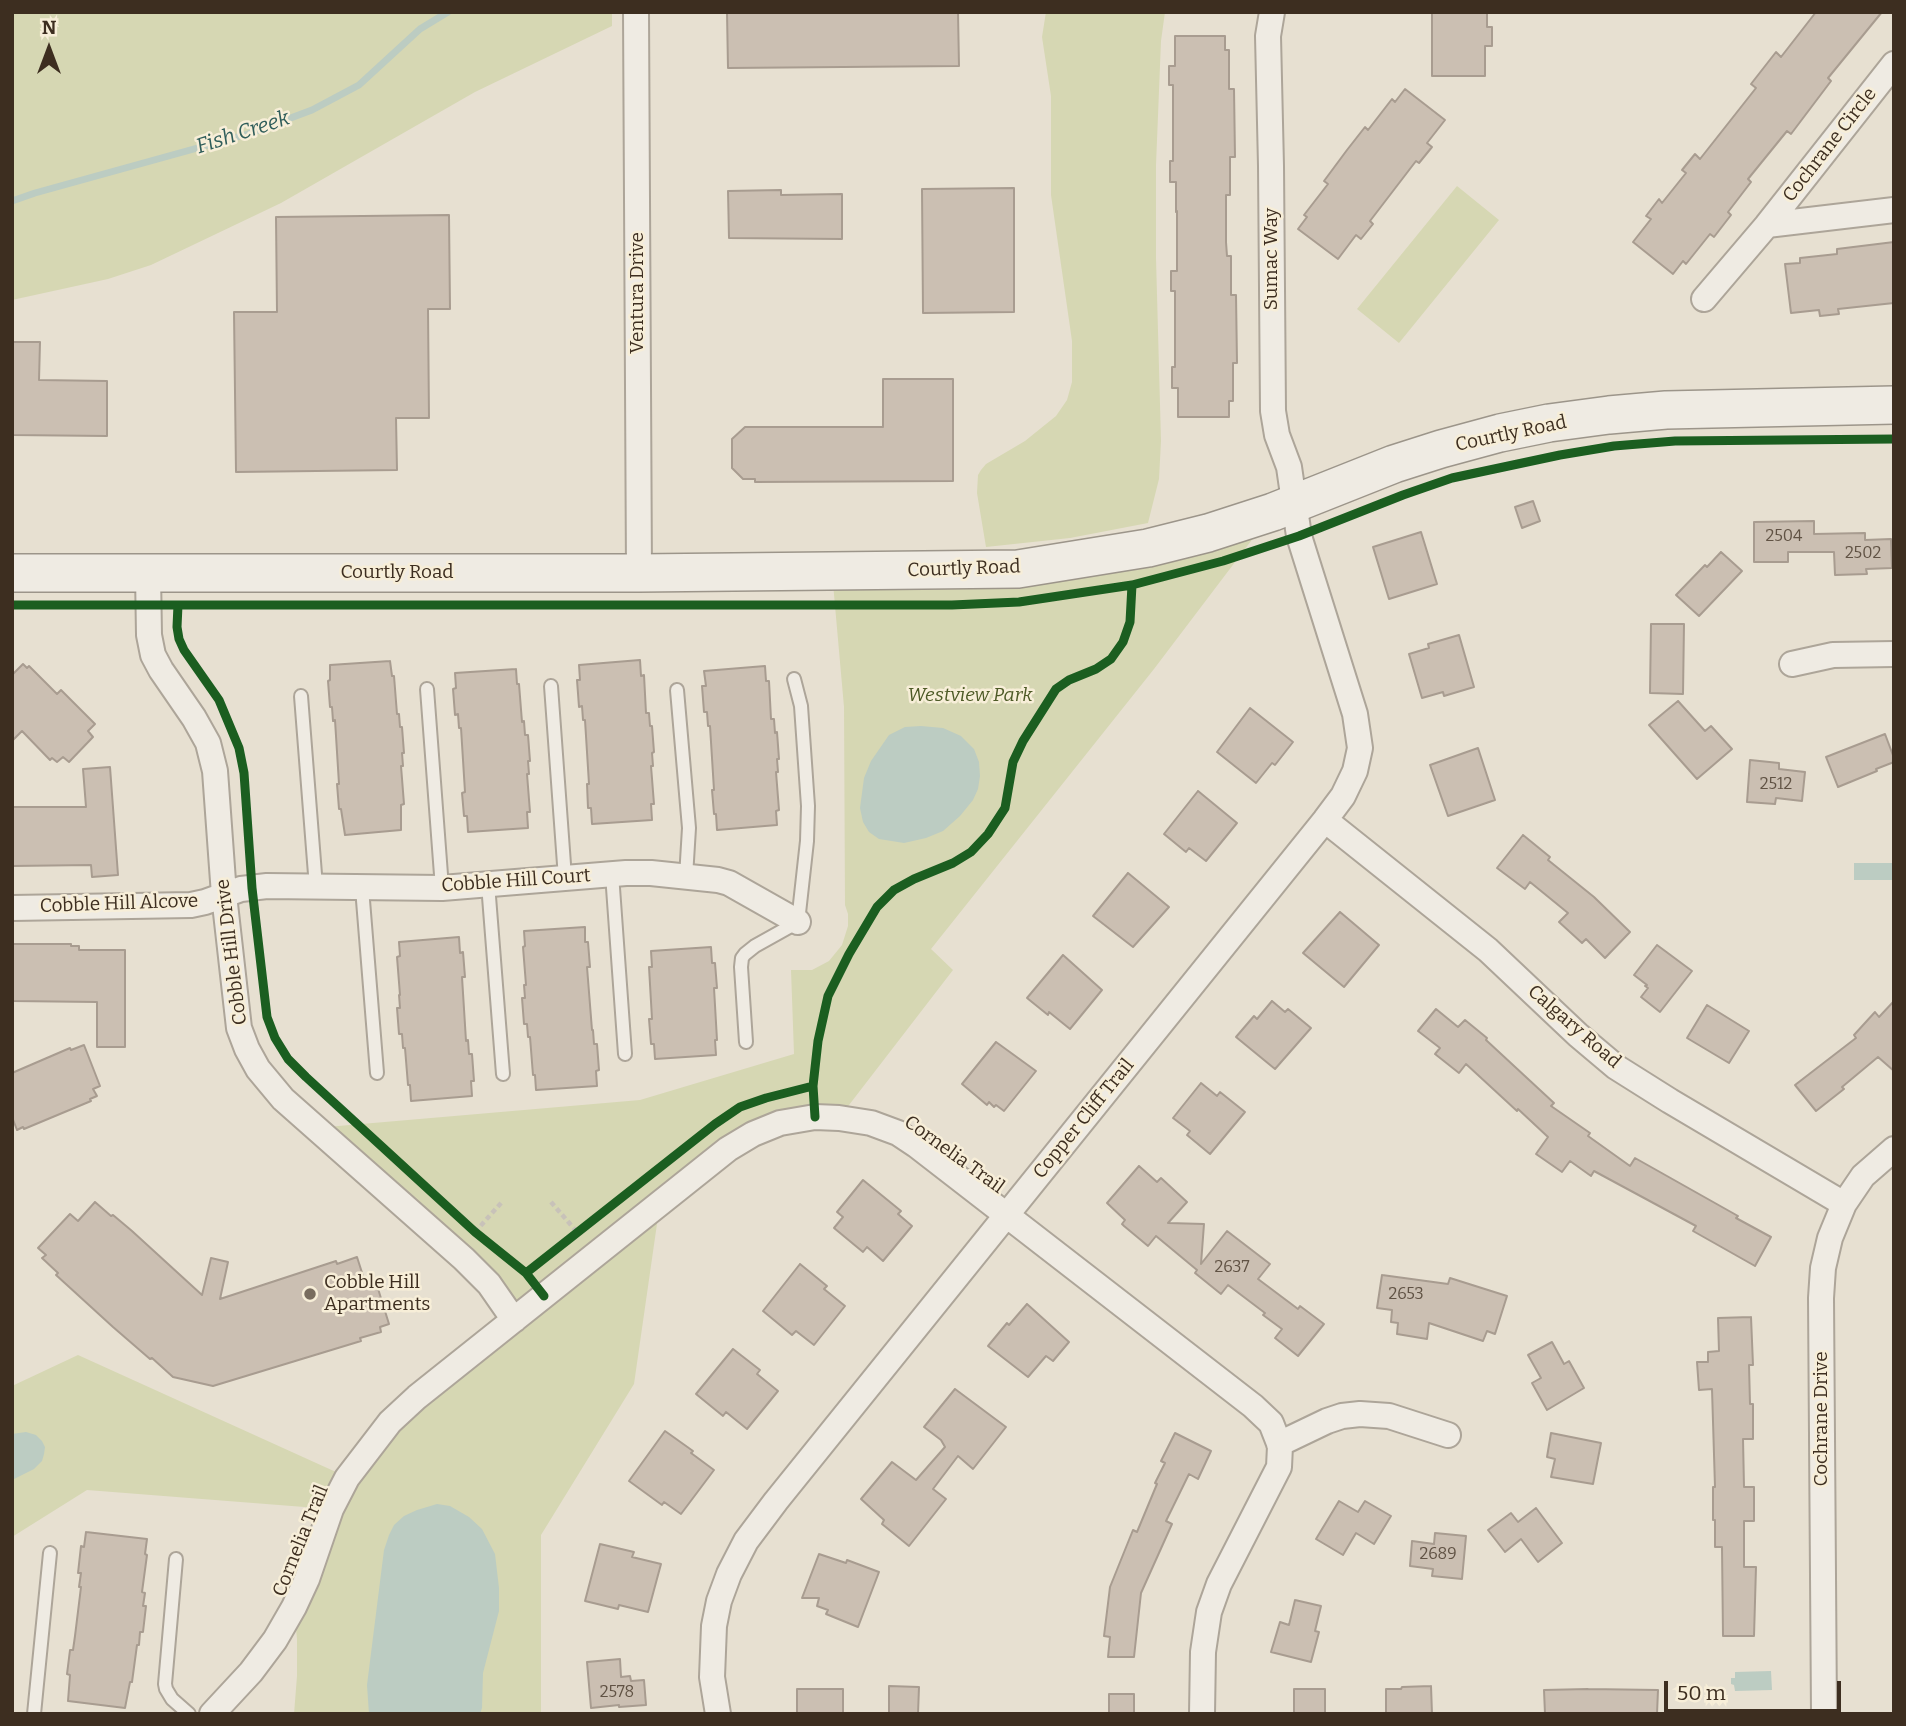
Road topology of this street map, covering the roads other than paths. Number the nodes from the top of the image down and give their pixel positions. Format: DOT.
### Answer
graph roads {
  1 [pos="636,12"];
  2 [pos="1272,12"];
  3 [pos="1894,64"];
  4 [pos="1894,210"];
  5 [pos="1767,225"];
  6 [pos="1704,299"];
  7 [pos="1894,405"];
  8 [pos="1294,503"];
  9 [pos="12,573"];
  10 [pos="639,573"];
  11 [pos="148,574"];
  12 [pos="1894,654"];
  13 [pos="1792,664"];
  14 [pos="794,679"];
  15 [pos="551,686"];
  16 [pos="427,689"];
  17 [pos="677,691"];
  18 [pos="301,696"];
  19 [pos="1325,820"];
  20 [pos="612,874"];
  21 [pos="686,877"];
  22 [pos="565,878"];
  23 [pos="488,884"];
  24 [pos="316,887"];
  25 [pos="362,888"];
  26 [pos="442,888"];
  27 [pos="224,895"];
  28 [pos="12,908"];
  29 [pos="798,922"];
  30 [pos="746,1042"];
  31 [pos="625,1054"];
  32 [pos="377,1073"];
  33 [pos="503,1074"];
  34 [pos="1894,1149"];
  35 [pos="1844,1204"];
  36 [pos="1007,1215"];
  37 [pos="514,1320"];
  38 [pos="1448,1435"];
  39 [pos="1279,1444"];
  40 [pos="50,1553"];
  41 [pos="176,1559"];
  42 [pos="34,1714"];
  43 [pos="189,1714"];
  44 [pos="212,1714"];
  45 [pos="718,1714"];
  46 [pos="1202,1714"];
  47 [pos="1824,1714"];
  1 -- 10 [label="street, Ventura Drive"];
  2 -- 8 [label="street, Sumac Way"];
  3 -- 5 [label="street, Cochrane Circle"];
  4 -- 5 [label="street, Cochrane Circle"];
  5 -- 6 [label="street, Cochrane Circle"];
  7 -- 8 [label="street, Courtly Road"];
  8 -- 10 [label="street, Courtly Road"];
  8 -- 19 [label="street, Copper Cliff Trail"];
  9 -- 11 [label="street, Courtly Road"];
  10 -- 11 [label="street, Courtly Road"];
  11 -- 27 [label="street, Cobble Hill Drive"];
  12 -- 13 [label="street"];
  14 -- 29 [label="lane"];
  15 -- 22 [label="lane"];
  16 -- 26 [label="lane"];
  17 -- 21 [label="lane"];
  18 -- 24 [label="lane"];
  19 -- 35 [label="street, Calgary Road"];
  19 -- 36 [label="street, Copper Cliff Trail"];
  20 -- 21 [label="street, Cobble Hill Court"];
  20 -- 22 [label="street, Cobble Hill Court"];
  20 -- 31 [label="lane"];
  21 -- 29 [label="street, Cobble Hill Court"];
  22 -- 23 [label="street, Cobble Hill Court"];
  23 -- 26 [label="street, Cobble Hill Court"];
  23 -- 33 [label="lane"];
  24 -- 25 [label="street, Cobble Hill Court"];
  24 -- 27 [label="street, Cobble Hill Court"];
  25 -- 26 [label="street, Cobble Hill Court"];
  25 -- 32 [label="lane"];
  27 -- 28 [label="street, Cobble Hill Alcove"];
  27 -- 37 [label="street, Cobble Hill Drive"];
  29 -- 30 [label="lane"];
  34 -- 35 [label="street, Cochrane Drive"];
  35 -- 47 [label="street, Cochrane Drive"];
  36 -- 37 [label="street, Cornelia Trail"];
  36 -- 39 [label="street, Cornelia Trail"];
  36 -- 45 [label="street, Copper Cliff Trail"];
  37 -- 44 [label="street, Cornelia Trail"];
  38 -- 39 [label="street"];
  39 -- 46 [label="street"];
  40 -- 42 [label="lane"];
  41 -- 43 [label="lane"];
}
